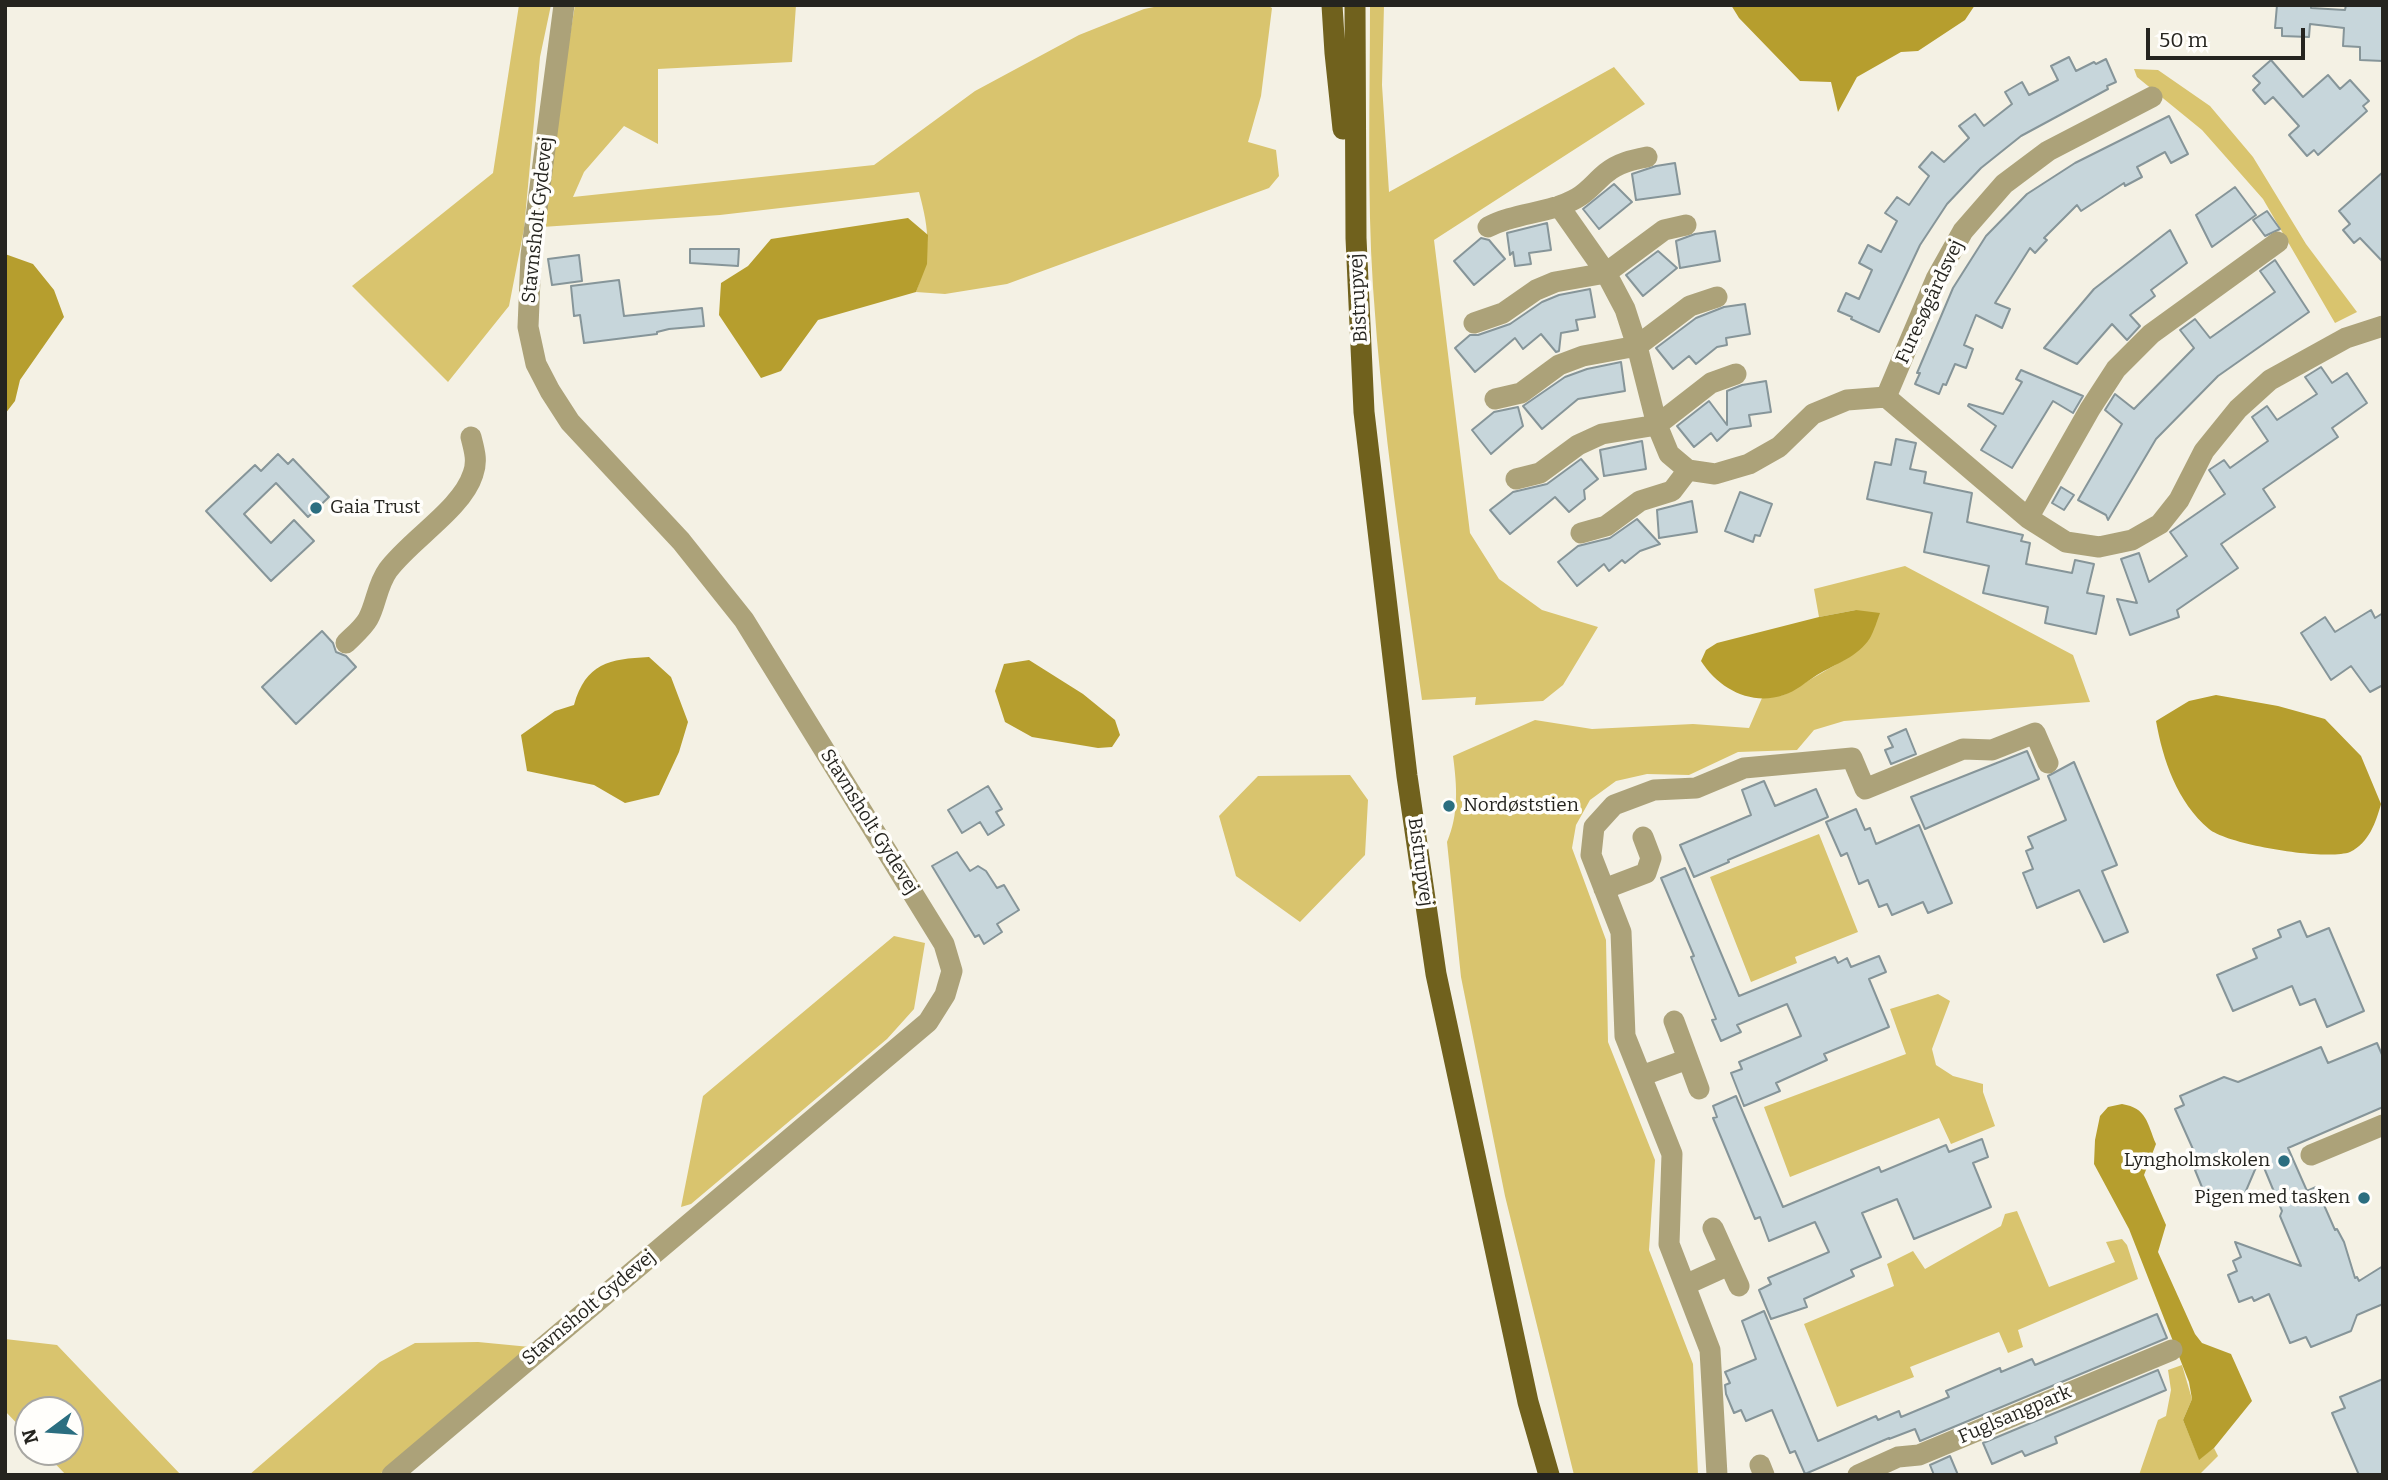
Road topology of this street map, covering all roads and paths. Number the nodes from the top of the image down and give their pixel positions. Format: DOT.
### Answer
graph roads {
  1 [pos="564,5"];
  2 [pos="1332,5"];
  3 [pos="1355,5"];
  4 [pos="2152,97"];
  5 [pos="1647,157"];
  6 [pos="1559,205"];
  7 [pos="1686,225"];
  8 [pos="1488,227"];
  9 [pos="1356,238"];
  10 [pos="2278,242"];
  11 [pos="1606,273"];
  12 [pos="1717,296"];
  13 [pos="1474,323"];
  14 [pos="2383,326"];
  15 [pos="1637,346"];
  16 [pos="1736,374"];
  17 [pos="1886,397"];
  18 [pos="1495,399"];
  19 [pos="1657,425"];
  20 [pos="471,437"];
  21 [pos="1688,470"];
  22 [pos="1516,479"];
  23 [pos="2028,518"];
  24 [pos="1581,533"];
  25 [pos="346,643"];
  26 [pos="2048,762"];
  27 [pos="1643,837"];
  28 [pos="1604,889"];
  29 [pos="1674,1021"];
  30 [pos="1688,1059"];
  31 [pos="1641,1076"];
  32 [pos="1699,1089"];
  33 [pos="2383,1125"];
  34 [pos="2311,1155"];
  35 [pos="1713,1228"];
  36 [pos="1729,1265"];
  37 [pos="1685,1285"];
  38 [pos="1739,1286"];
  39 [pos="2172,1350"];
  40 [pos="392,1475"];
  41 [pos="1549,1475"];
  42 [pos="1717,1475"];
  43 [pos="1858,1475"];
  1 -- 40 [label="street, Stavnsholt Gydevej"];
  2 -- 9 [label="main road, Bistrupvej"];
  3 -- 9 [label="main road, Bistrupvej"];
  4 -- 17 [label="street, Furesøgårdsvej"];
  5 -- 6 [label="street"];
  6 -- 8 [label="street"];
  6 -- 11 [label="street"];
  7 -- 11 [label="street"];
  9 -- 41 [label="main road, Bistrupvej"];
  10 -- 23 [label="street"];
  11 -- 13 [label="street"];
  11 -- 15 [label="street"];
  12 -- 15 [label="street"];
  14 -- 23 [label="street"];
  15 -- 18 [label="street"];
  15 -- 19 [label="street"];
  16 -- 19 [label="street"];
  17 -- 21 [label="street"];
  17 -- 23 [label="street"];
  19 -- 21 [label="street"];
  19 -- 22 [label="street"];
  20 -- 25 [label="street"];
  21 -- 24 [label="street"];
  26 -- 28 [label="street"];
  27 -- 28 [label="street"];
  28 -- 31 [label="street"];
  29 -- 30 [label="street"];
  30 -- 31 [label="street"];
  30 -- 32 [label="street"];
  31 -- 37 [label="street"];
  33 -- 34 [label="street"];
  35 -- 36 [label="street"];
  36 -- 37 [label="street"];
  36 -- 38 [label="street"];
  37 -- 42 [label="street"];
  39 -- 43 [label="street, Fuglsangpark"];
}
